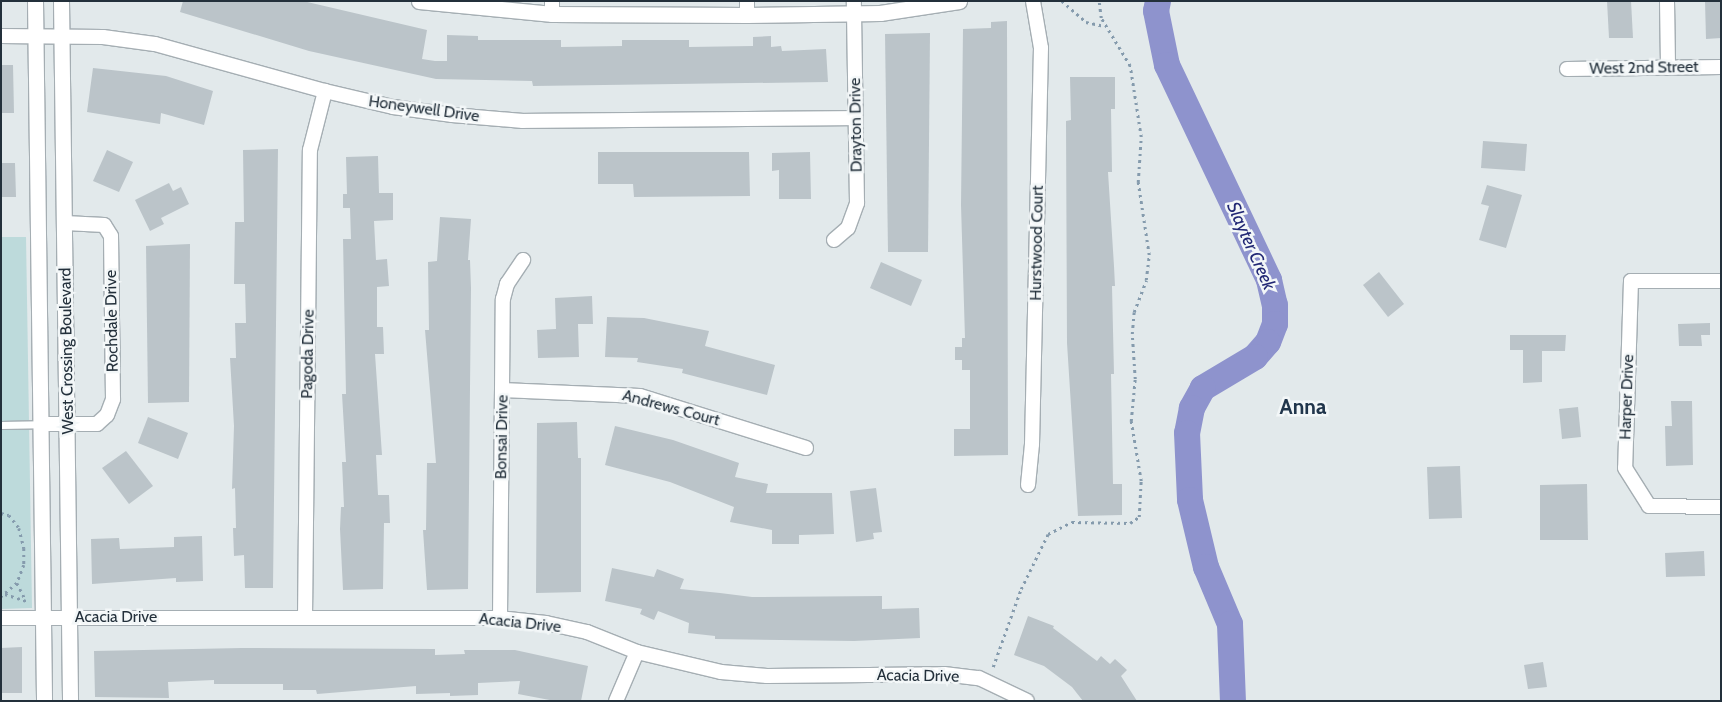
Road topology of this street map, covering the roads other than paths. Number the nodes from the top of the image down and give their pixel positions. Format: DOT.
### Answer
graph roads {
  1 [pos="35,1"];
  2 [pos="61,1"];
  3 [pos="419,1"];
  4 [pos="1033,1"];
  5 [pos="1667,1"];
  6 [pos="957,2"];
  7 [pos="552,8"];
  8 [pos="747,8"];
  9 [pos="854,8"];
  10 [pos="1,36"];
  11 [pos="34,36"];
  12 [pos="61,36"];
  13 [pos="1721,67"];
  14 [pos="1668,68"];
  15 [pos="1567,70"];
  16 [pos="325,91"];
  17 [pos="855,118"];
  18 [pos="65,223"];
  19 [pos="834,240"];
  20 [pos="523,260"];
  21 [pos="1721,281"];
  22 [pos="502,390"];
  23 [pos="41,424"];
  24 [pos="1,425"];
  25 [pos="68,425"];
  26 [pos="806,448"];
  27 [pos="1028,485"];
  28 [pos="1721,507"];
  29 [pos="69,617"];
  30 [pos="1,618"];
  31 [pos="42,618"];
  32 [pos="305,618"];
  33 [pos="500,618"];
  34 [pos="637,652"];
  35 [pos="44,701"];
  36 [pos="70,701"];
  37 [pos="616,701"];
  38 [pos="1027,701"];
  1 -- 11 [label="street, West Crossing Boulevard"];
  2 -- 12 [label="street, West Crossing Boulevard"];
  3 -- 7 [label="street"];
  4 -- 27 [label="street, Hurstwood Court"];
  5 -- 14 [label="street"];
  6 -- 9 [label="street"];
  7 -- 8 [label="street"];
  8 -- 9 [label="street"];
  9 -- 17 [label="street, Drayton Drive"];
  10 -- 11 [label="street, Honeywell Drive"];
  11 -- 12 [label="street, Honeywell Drive"];
  11 -- 23 [label="street, West Crossing Boulevard"];
  12 -- 16 [label="street, Honeywell Drive"];
  12 -- 18 [label="street, West Crossing Boulevard"];
  13 -- 14 [label="street, West 2nd Street"];
  14 -- 15 [label="street, West 2nd Street"];
  16 -- 17 [label="street, Honeywell Drive"];
  16 -- 32 [label="street, Pagoda Drive"];
  17 -- 19 [label="street, Drayton Drive"];
  18 -- 25 [label="street, West Crossing Boulevard"];
  18 -- 25 [label="street, Rochdale Drive"];
  20 -- 22 [label="street, Bonsai Drive"];
  21 -- 28 [label="street, Harper Drive"];
  22 -- 26 [label="street, Andrews Court"];
  22 -- 33 [label="street, Bonsai Drive"];
  23 -- 24 [label="lane"];
  23 -- 25 [label="street"];
  23 -- 31 [label="street, West Crossing Boulevard"];
  25 -- 29 [label="street, West Crossing Boulevard"];
  29 -- 31 [label="street, Acacia Drive"];
  29 -- 32 [label="street, Acacia Drive"];
  29 -- 36 [label="street, West Crossing Boulevard"];
  30 -- 31 [label="street, Acacia Drive"];
  31 -- 35 [label="street, West Crossing Boulevard"];
  32 -- 33 [label="street, Acacia Drive"];
  33 -- 34 [label="street, Acacia Drive"];
  34 -- 37 [label="street"];
  34 -- 38 [label="street, Acacia Drive"];
}
